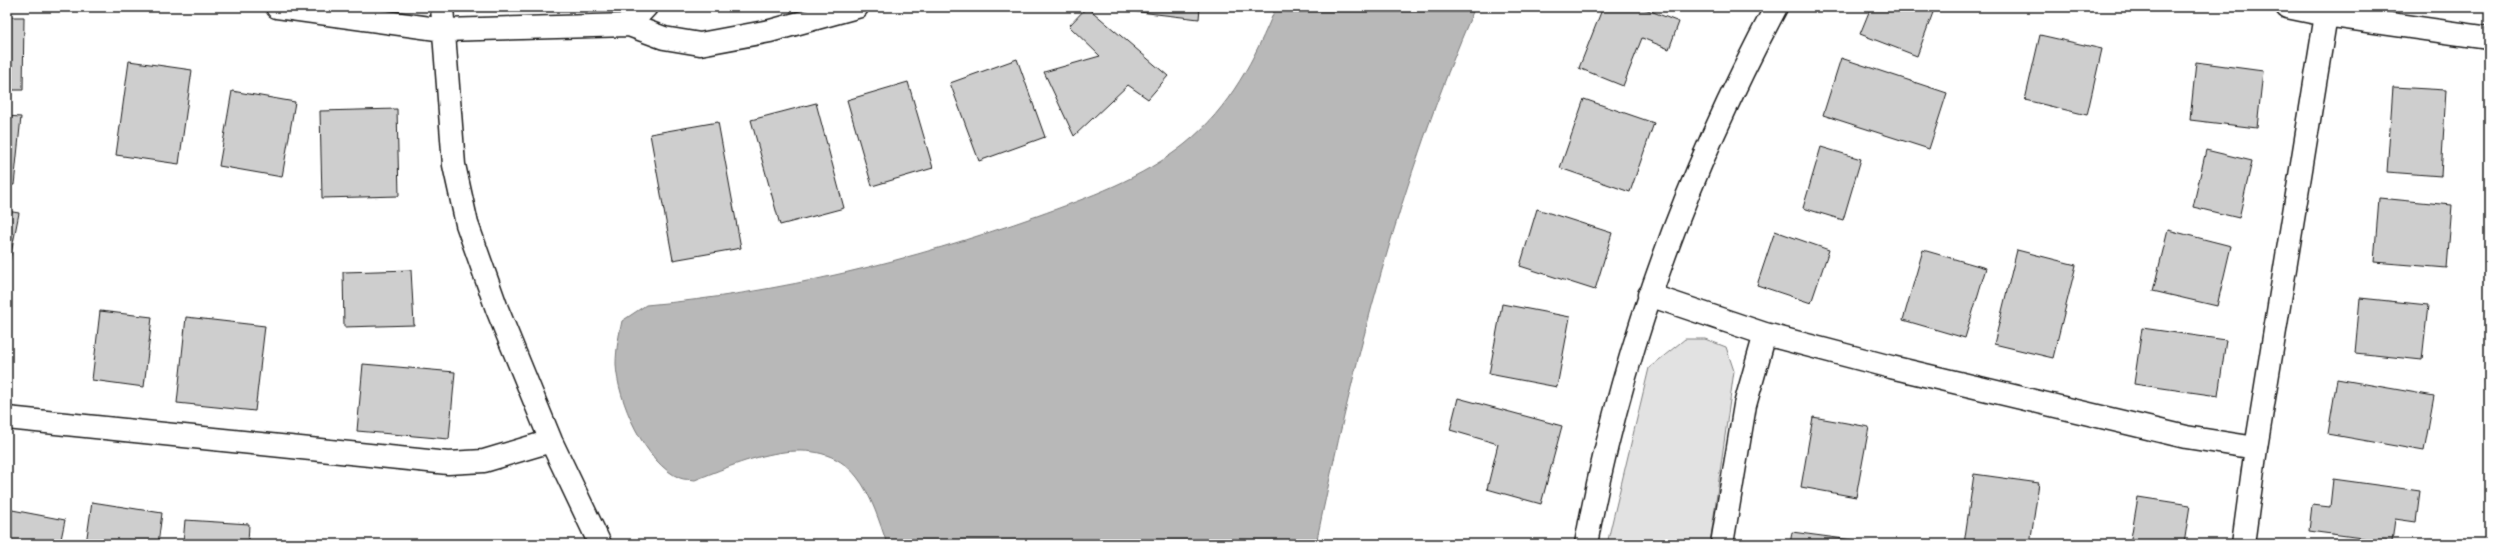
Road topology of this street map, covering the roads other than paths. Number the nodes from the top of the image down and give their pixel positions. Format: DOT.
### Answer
graph roads {
  1 [pos="277,7"];
  2 [pos="442,7"];
  3 [pos="646,7"];
  4 [pos="857,7"];
  5 [pos="1776,7"];
  6 [pos="2288,7"];
  7 [pos="2326,15"];
  8 [pos="629,25"];
  9 [pos="444,30"];
  10 [pos="2489,38"];
  11 [pos="1649,295"];
  12 [pos="1765,334"];
  13 [pos="7,418"];
  14 [pos="551,441"];
  15 [pos="2256,448"];
  16 [pos="600,544"];
  17 [pos="1586,544"];
  18 [pos="1722,544"];
  19 [pos="2243,544"];
  1 -- 9 [label="street"];
  2 -- 9 [label="street"];
  3 -- 8 [label="street"];
  4 -- 8 [label="street"];
  5 -- 11 [label="street"];
  6 -- 7 [label="street"];
  7 -- 10 [label="street"];
  7 -- 15 [label="street"];
  8 -- 9 [label="street"];
  9 -- 14 [label="street"];
  11 -- 12 [label="street"];
  11 -- 17 [label="street"];
  12 -- 15 [label="street"];
  12 -- 18 [label="street"];
  13 -- 14 [label="street"];
  14 -- 16 [label="street"];
  15 -- 19 [label="street"];
}
